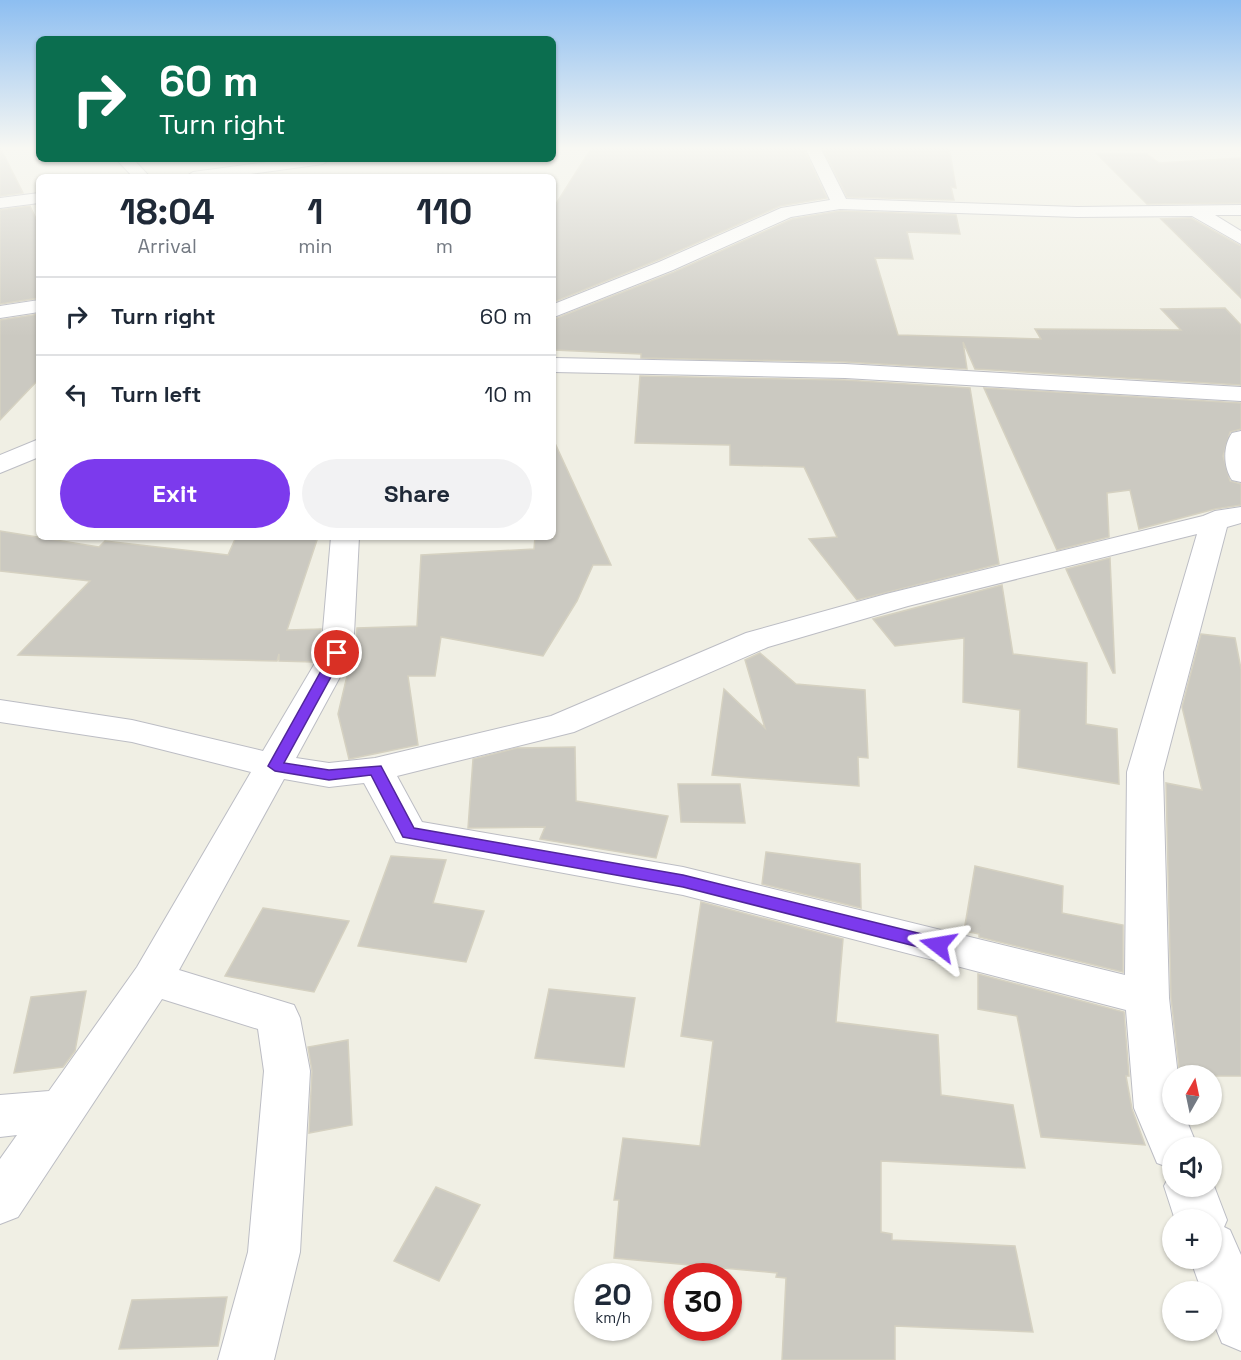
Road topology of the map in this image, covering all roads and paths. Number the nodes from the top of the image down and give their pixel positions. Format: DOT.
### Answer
graph roads {
  1 [pos="797,210"];
  2 [pos="1032,210"];
  3 [pos="1220,210"];
  4 [pos="1196,211"];
  5 [pos="1241,239"];
  6 [pos="36,306"];
  7 [pos="556,310"];
  8 [pos="0,312"];
  9 [pos="556,365"];
  10 [pos="1241,394"];
  11 [pos="1241,438"];
  12 [pos="36,448"];
  13 [pos="0,465"];
  14 [pos="1241,474"];
  15 [pos="1228,517"];
  16 [pos="345,540"];
  17 [pos="0,711"];
  18 [pos="275,766"];
  19 [pos="375,770"];
  20 [pos="152,979"];
  21 [pos="1147,998"];
  22 [pos="62,1110"];
  23 [pos="0,1116"];
  24 [pos="1170,1137"];
  25 [pos="0,1201"];
  26 [pos="246,1360"];
  1 -- 7 [label="street"];
  2 -- 4 [label="street"];
  3 -- 4 [label="street"];
  4 -- 5 [label="street"];
  6 -- 8 [label="street"];
  9 -- 10 [label="street"];
  11 -- 14 [label="street"];
  12 -- 13 [label="street"];
  15 -- 19 [label="street"];
  15 -- 21 [label="street"];
  16 -- 18 [label="street"];
  17 -- 18 [label="street"];
  18 -- 19 [label="street"];
  18 -- 20 [label="street"];
  19 -- 21 [label="street"];
  20 -- 22 [label="street"];
  20 -- 26 [label="street"];
  21 -- 24 [label="street"];
  22 -- 23 [label="street"];
  22 -- 25 [label="street"];
}
